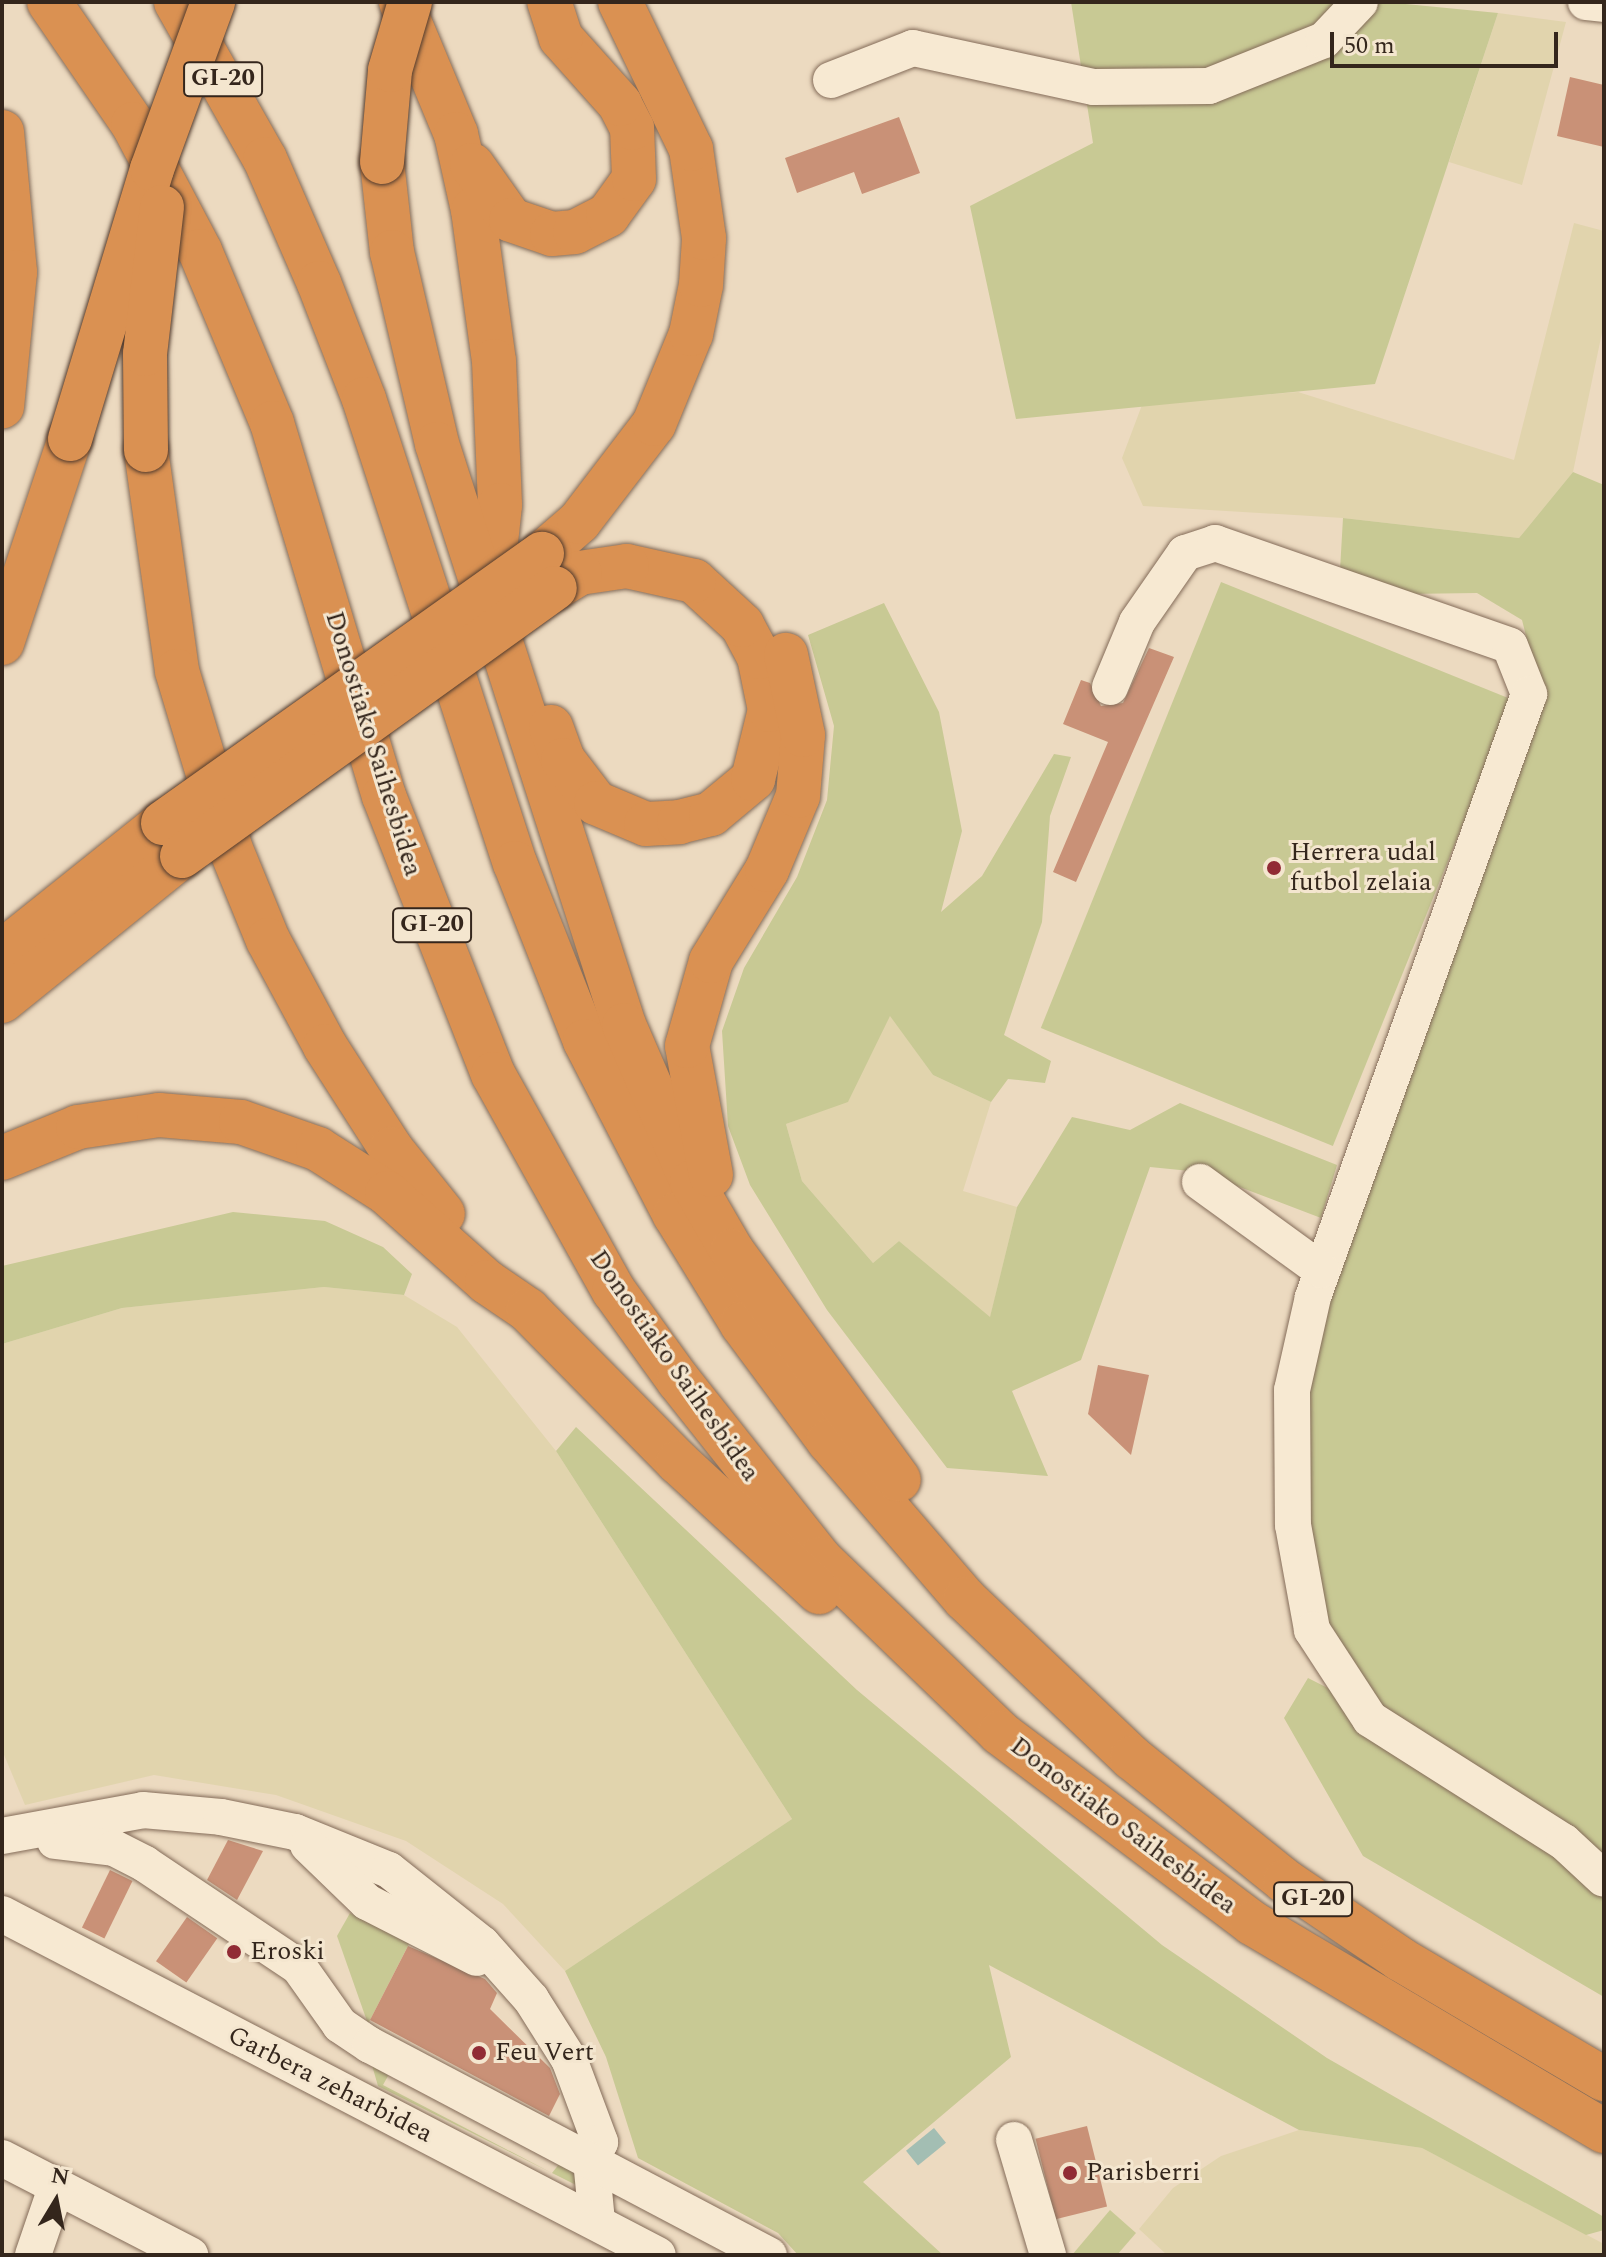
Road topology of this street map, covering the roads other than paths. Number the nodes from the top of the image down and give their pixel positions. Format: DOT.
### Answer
graph roads {
  1 [pos="49,2"];
  2 [pos="176,2"];
  3 [pos="213,2"];
  4 [pos="401,2"];
  5 [pos="410,2"];
  6 [pos="549,2"];
  7 [pos="620,2"];
  8 [pos="1360,2"];
  9 [pos="1586,2"];
  10 [pos="1604,4"];
  11 [pos="186,79"];
  12 [pos="831,80"];
  13 [pos="2,132"];
  14 [pos="456,134"];
  15 [pos="421,359"];
  16 [pos="2,406"];
  17 [pos="495,552"];
  18 [pos="548,571"];
  19 [pos="2,643"];
  20 [pos="1110,687"];
  21 [pos="172,840"];
  22 [pos="2,952"];
  23 [pos="2,1001"];
  24 [pos="2,1158"];
  25 [pos="1200,1182"];
  26 [pos="732,1251"];
  27 [pos="1321,1270"];
  28 [pos="528,1310"];
  29 [pos="896,1638"];
  30 [pos="1049,1682"];
  31 [pos="6,1835"];
  32 [pos="1604,1879"];
  33 [pos="2,1914"];
  34 [pos="340,2025"];
  35 [pos="1604,2079"];
  36 [pos="327,2084"];
  37 [pos="1604,2131"];
  38 [pos="1014,2140"];
  39 [pos="2,2158"];
  40 [pos="591,2160"];
  41 [pos="57,2185"];
  42 [pos="597,2221"];
  43 [pos="33,2255"];
  44 [pos="190,2255"];
  45 [pos="658,2255"];
  46 [pos="769,2255"];
  47 [pos="1048,2255"];
  1 -- 29 [label="highway, Donostiako Saihesbidea / GI-20"];
  2 -- 30 [label="highway, Donostiako Saihesbidea / GI-20"];
  3 -- 11 [label="highway, bridge"];
  4 -- 14 [label="highway"];
  5 -- 15 [label="highway, bridge"];
  6 -- 14 [label="highway"];
  7 -- 18 [label="highway"];
  8 -- 12 [label="street"];
  9 -- 10 [label="street"];
  11 -- 19 [label="highway, bridge"];
  11 -- 28 [label="highway, bridge"];
  13 -- 16 [label="highway"];
  14 -- 17 [label="highway"];
  15 -- 17 [label="highway"];
  15 -- 26 [label="highway"];
  17 -- 18 [label="highway"];
  18 -- 21 [label="highway, bridge"];
  18 -- 26 [label="highway"];
  20 -- 27 [label="street"];
  21 -- 22 [label="highway"];
  21 -- 23 [label="highway"];
  24 -- 28 [label="highway"];
  25 -- 27 [label="street"];
  26 -- 30 [label="highway"];
  27 -- 32 [label="street"];
  28 -- 29 [label="highway"];
  29 -- 37 [label="highway, Donostiako Saihesbidea / GI-20"];
  30 -- 35 [label="highway, Donostiako Saihesbidea / GI-20"];
  31 -- 34 [label="street"];
  31 -- 40 [label="street"];
  33 -- 36 [label="street, Garbera zeharbidea"];
  34 -- 36 [label="street"];
  34 -- 40 [label="street"];
  36 -- 42 [label="street, Garbera zeharbidea"];
  38 -- 47 [label="street"];
  39 -- 41 [label="street"];
  40 -- 42 [label="street"];
  40 -- 46 [label="street"];
  41 -- 43 [label="street"];
  41 -- 44 [label="street"];
  42 -- 45 [label="street, Garbera zeharbidea"];
}
